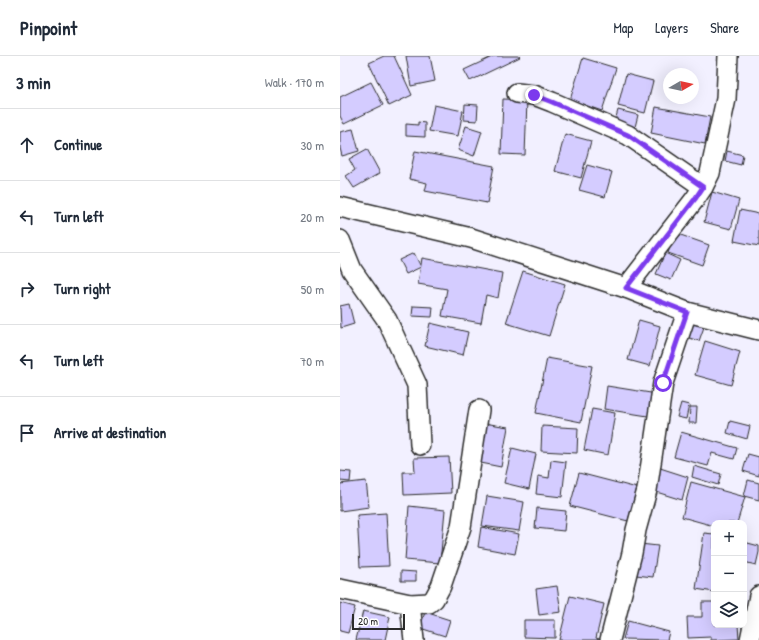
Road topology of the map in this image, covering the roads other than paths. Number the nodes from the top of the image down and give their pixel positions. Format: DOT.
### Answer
graph roads {
  1 [pos="728,56"];
  2 [pos="517,93"];
  3 [pos="703,187"];
  4 [pos="340,207"];
  5 [pos="340,240"];
  6 [pos="346,271"];
  7 [pos="626,288"];
  8 [pos="687,312"];
  9 [pos="759,330"];
  10 [pos="479,410"];
  11 [pos="420,445"];
  12 [pos="340,589"];
  13 [pos="759,596"];
  14 [pos="410,604"];
  15 [pos="414,640"];
  16 [pos="610,640"];
  17 [pos="750,640"];
  1 -- 3 [label="street"];
  2 -- 3 [label="street"];
  3 -- 7 [label="street"];
  4 -- 7 [label="street"];
  5 -- 6 [label="street"];
  6 -- 11 [label="street"];
  7 -- 8 [label="street"];
  8 -- 9 [label="street"];
  8 -- 16 [label="street"];
  10 -- 14 [label="street"];
  12 -- 14 [label="street"];
  13 -- 17 [label="street"];
  14 -- 15 [label="street"];
}
